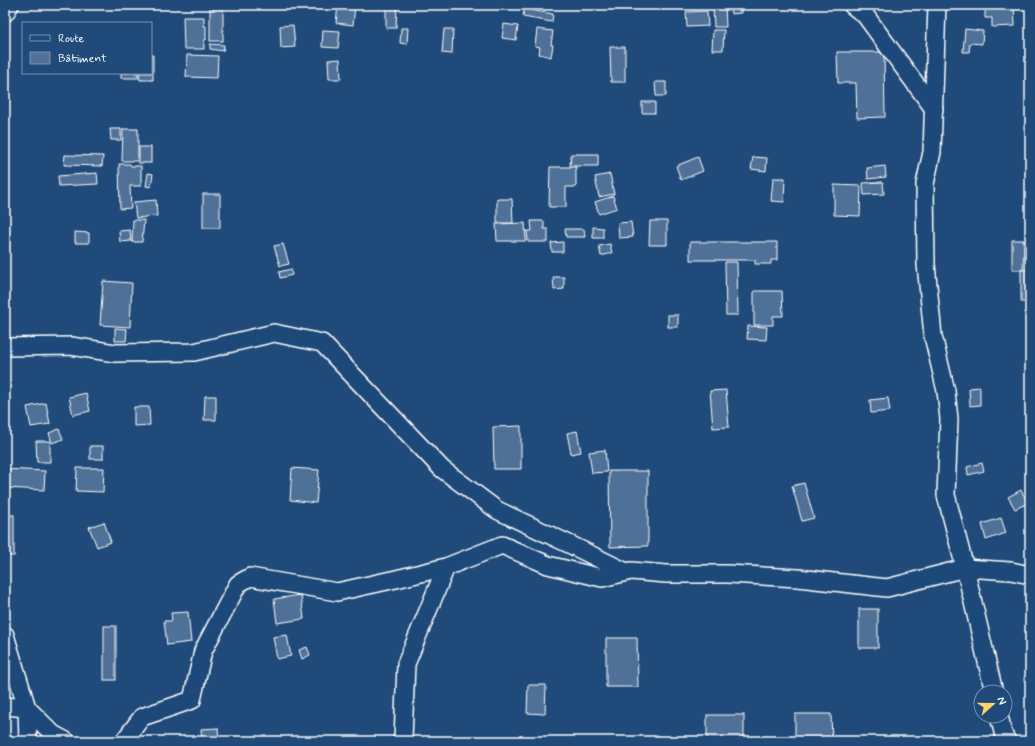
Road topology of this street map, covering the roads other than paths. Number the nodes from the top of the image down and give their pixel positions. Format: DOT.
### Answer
graph roads {
  1 [pos="10,5"];
  2 [pos="852,5"];
  3 [pos="937,5"];
  4 [pos="5,13"];
  5 [pos="934,109"];
  6 [pos="5,347"];
  7 [pos="446,567"];
  8 [pos="965,568"];
  9 [pos="626,572"];
  10 [pos="1030,575"];
  11 [pos="5,635"];
  12 [pos="992,684"];
  13 [pos="5,706"];
  14 [pos="28,708"];
  15 [pos="1001,724"];
  16 [pos="28,741"];
  17 [pos="66,741"];
  18 [pos="124,741"];
  19 [pos="401,741"];
  20 [pos="1007,741"];
  1 -- 4 [label="street"];
  2 -- 5 [label="street"];
  3 -- 5 [label="street"];
  5 -- 8 [label="street"];
  6 -- 9 [label="street"];
  7 -- 9 [label="street"];
  7 -- 18 [label="street"];
  7 -- 19 [label="street"];
  8 -- 9 [label="street"];
  8 -- 10 [label="street"];
  8 -- 12 [label="street"];
  11 -- 14 [label="street"];
  13 -- 14 [label="street"];
  14 -- 16 [label="street"];
  14 -- 17 [label="street"];
  15 -- 20 [label="street"];
}
